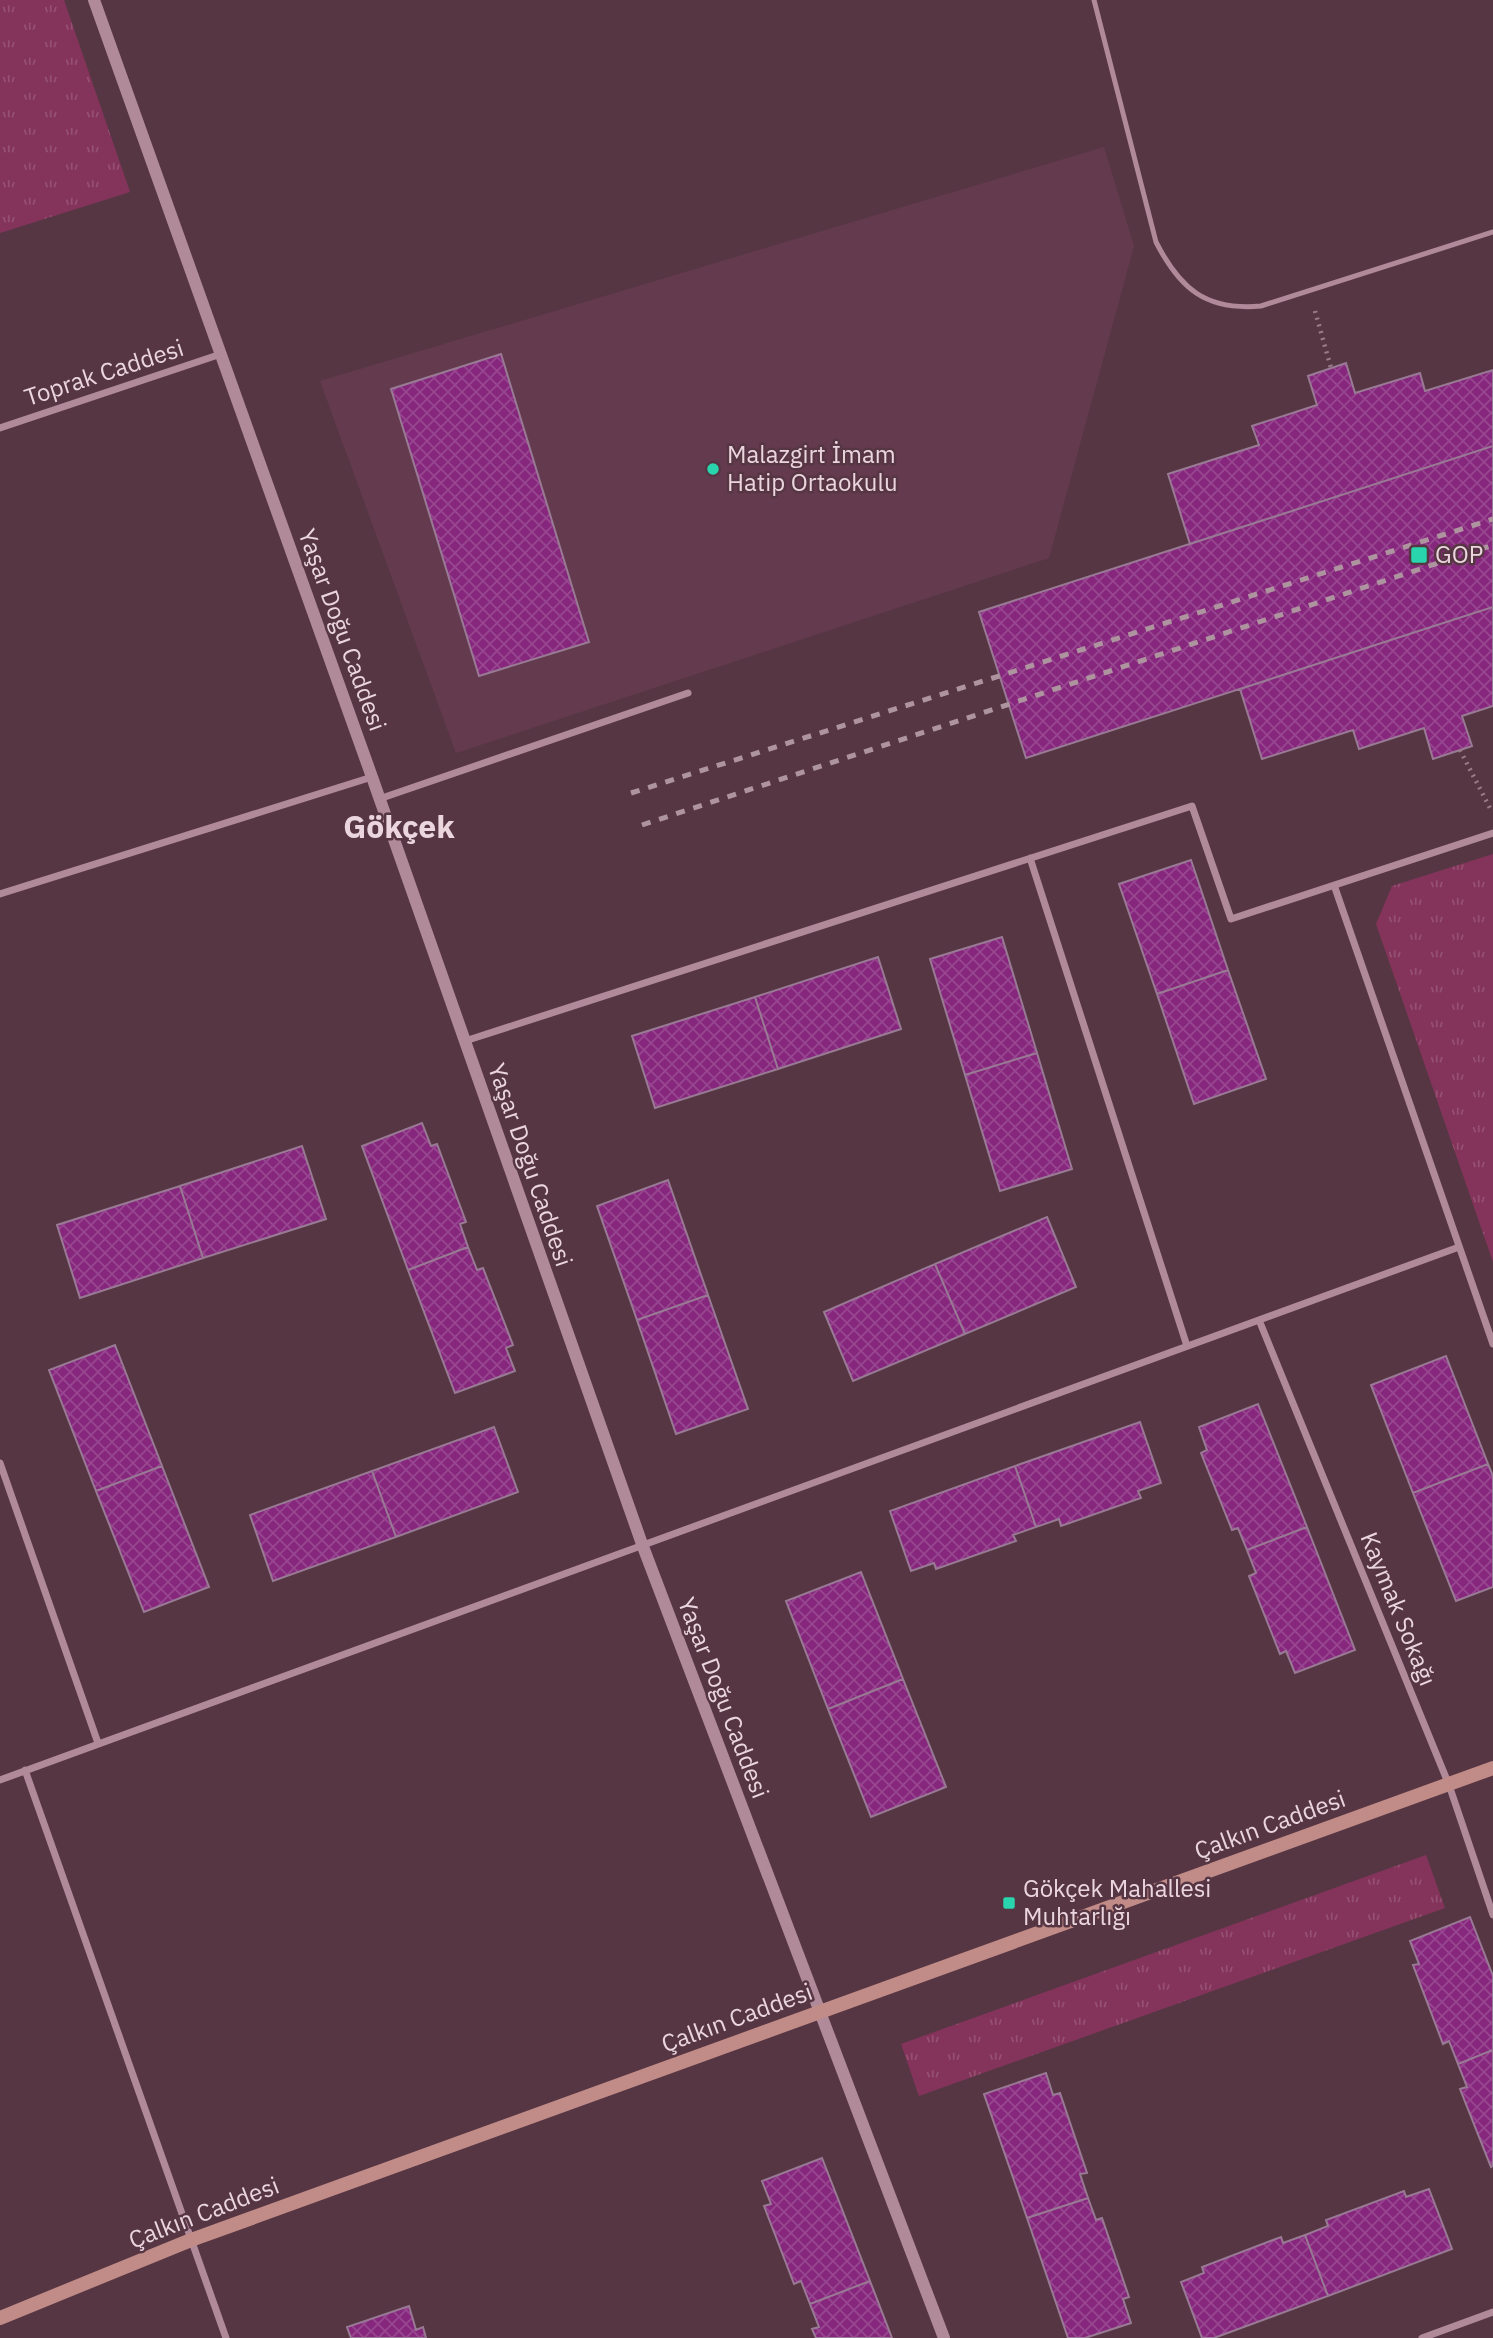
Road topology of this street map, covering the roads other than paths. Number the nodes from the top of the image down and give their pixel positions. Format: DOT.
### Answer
graph roads {
  1 [pos="94,0"];
  2 [pos="1094,0"];
  3 [pos="1493,232"];
  4 [pos="221,354"];
  5 [pos="0,428"];
  6 [pos="688,693"];
  7 [pos="372,777"];
  8 [pos="379,799"];
  9 [pos="1493,833"];
  10 [pos="1030,858"];
  11 [pos="1334,886"];
  12 [pos="0,894"];
  13 [pos="464,1041"];
  14 [pos="1460,1247"];
  15 [pos="1259,1320"];
  16 [pos="1493,1344"];
  17 [pos="1187,1346"];
  18 [pos="0,1463"];
  19 [pos="642,1544"];
  20 [pos="98,1743"];
  21 [pos="1493,1768"];
  22 [pos="25,1770"];
  23 [pos="0,1780"];
  24 [pos="1449,1784"];
  25 [pos="1493,1915"];
  26 [pos="820,2013"];
  27 [pos="191,2240"];
  28 [pos="1493,2312"];
  29 [pos="0,2318"];
  30 [pos="226,2338"];
  31 [pos="944,2338"];
  32 [pos="1422,2338"];
  1 -- 4 [label="street, Yaşar Doğu Caddesi"];
  2 -- 3 [label="lane"];
  4 -- 5 [label="street, Toprak Caddesi"];
  4 -- 7 [label="street, Yaşar Doğu Caddesi"];
  6 -- 8 [label="street"];
  7 -- 8 [label="street, Yaşar Doğu Caddesi"];
  7 -- 12 [label="street"];
  8 -- 13 [label="street, Yaşar Doğu Caddesi"];
  9 -- 11 [label="street"];
  10 -- 11 [label="street"];
  10 -- 13 [label="street"];
  10 -- 17 [label="street"];
  11 -- 14 [label="street"];
  13 -- 19 [label="street, Yaşar Doğu Caddesi"];
  14 -- 15 [label="street"];
  14 -- 16 [label="street"];
  15 -- 17 [label="street"];
  15 -- 24 [label="street, Kaymak Sokağı"];
  17 -- 19 [label="street"];
  18 -- 20 [label="street"];
  19 -- 20 [label="street"];
  19 -- 26 [label="street, Yaşar Doğu Caddesi"];
  20 -- 22 [label="street"];
  21 -- 24 [label="main road, Çalkın Caddesi"];
  22 -- 23 [label="street"];
  22 -- 27 [label="street"];
  24 -- 25 [label="street, Kaymak Sokağı"];
  24 -- 26 [label="main road, Çalkın Caddesi"];
  26 -- 27 [label="main road, Çalkın Caddesi"];
  26 -- 31 [label="street, Yaşar Doğu Caddesi"];
  27 -- 29 [label="main road, Çalkın Caddesi"];
  27 -- 30 [label="street"];
  28 -- 32 [label="street"];
}
